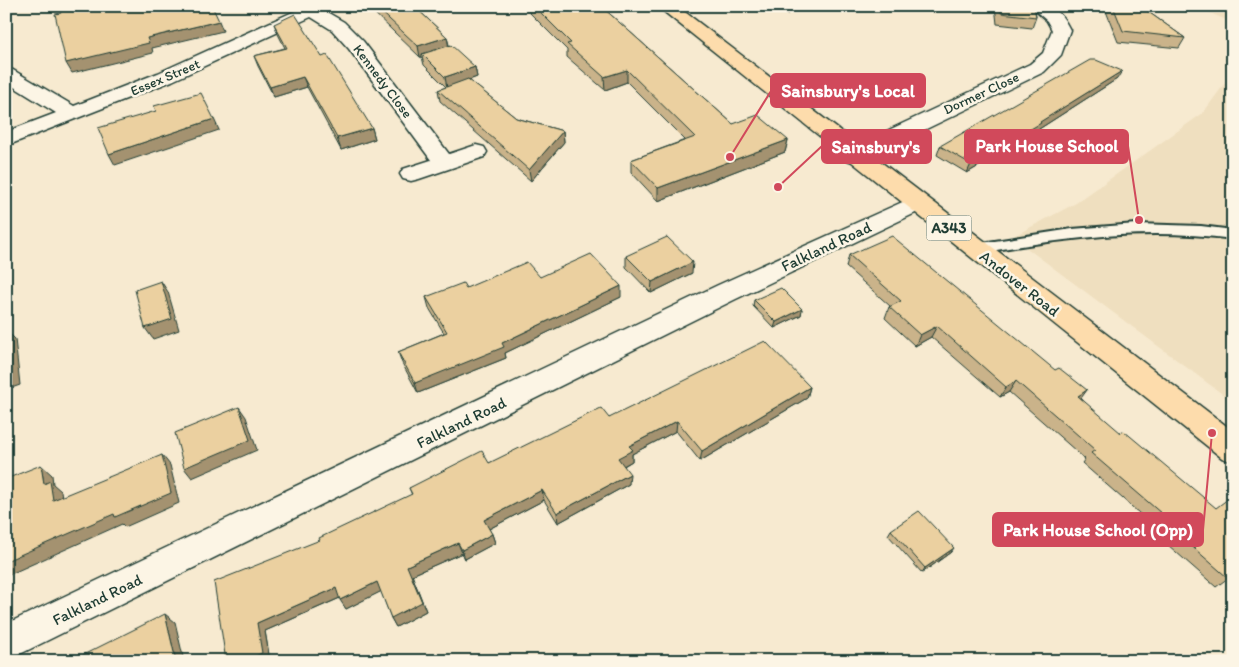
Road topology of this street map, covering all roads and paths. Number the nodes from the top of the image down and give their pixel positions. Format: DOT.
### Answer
graph roads {
  1 [pos="666,6"];
  2 [pos="1039,6"];
  3 [pos="317,8"];
  4 [pos="6,74"];
  5 [pos="73,114"];
  6 [pos="6,140"];
  7 [pos="476,152"];
  8 [pos="854,155"];
  9 [pos="444,162"];
  10 [pos="412,174"];
  11 [pos="918,204"];
  12 [pos="1233,235"];
  13 [pos="976,248"];
  14 [pos="1233,449"];
  15 [pos="6,643"];
  1 -- 8 [label="main road, Andover Road / A343"];
  2 -- 8 [label="street, Dormer Close"];
  3 -- 5 [label="street, Essex Street"];
  3 -- 9 [label="street, Kennedy Close"];
  4 -- 5 [label="street"];
  5 -- 6 [label="street, Essex Street"];
  7 -- 9 [label="street"];
  8 -- 11 [label="main road, Andover Road / A343"];
  9 -- 10 [label="street"];
  11 -- 13 [label="main road, Andover Road / A343"];
  11 -- 15 [label="street, Falkland Road"];
  12 -- 13 [label="lane"];
  13 -- 14 [label="main road, Andover Road / A343"];
}
